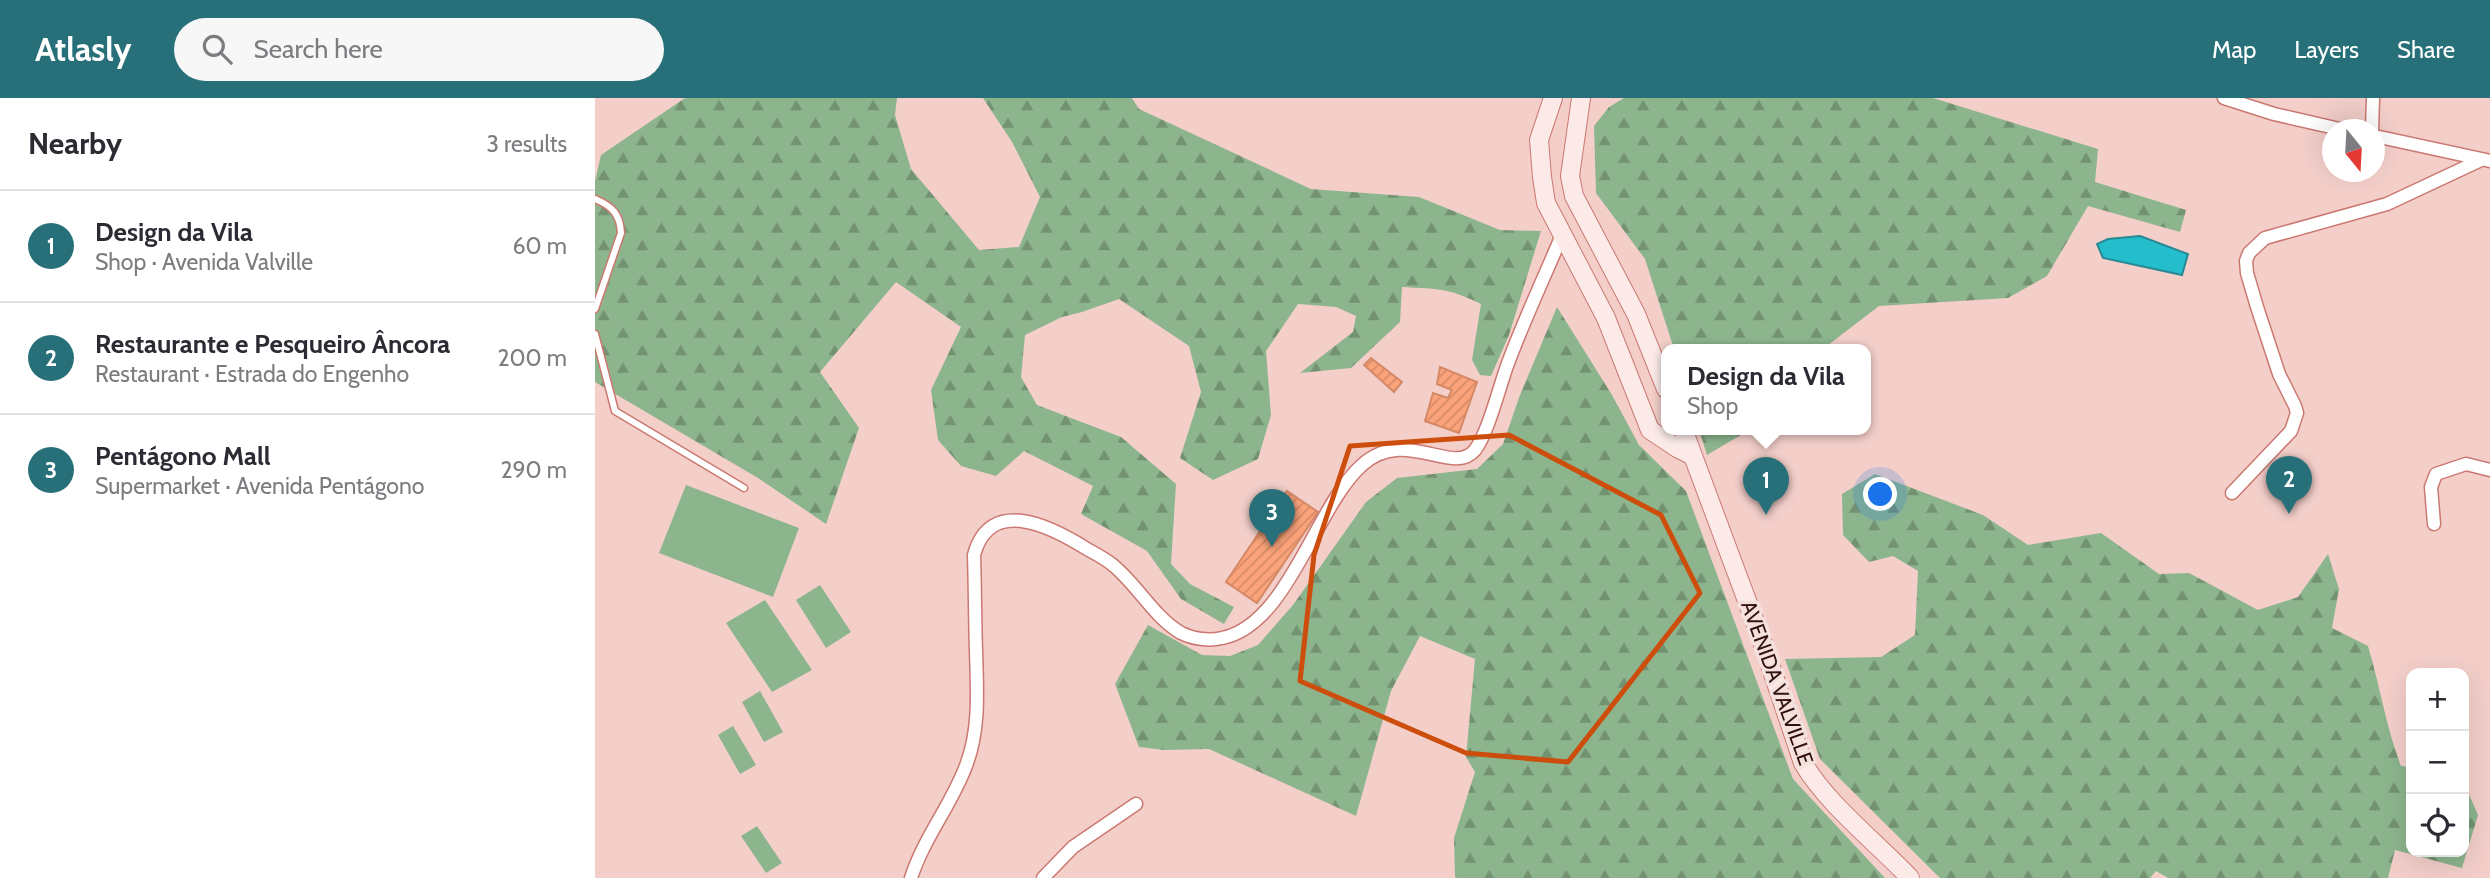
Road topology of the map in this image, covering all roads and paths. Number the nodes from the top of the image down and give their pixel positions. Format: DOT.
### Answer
graph roads {
  1 [pos="1553,98"];
  2 [pos="2224,98"];
  3 [pos="2374,98"];
  4 [pos="1584,100"];
  5 [pos="2373,119"];
  6 [pos="2322,125"];
  7 [pos="2385,138"];
  8 [pos="2486,161"];
  9 [pos="1570,176"];
  10 [pos="1542,177"];
  11 [pos="1574,196"];
  12 [pos="595,199"];
  13 [pos="1546,203"];
  14 [pos="1562,234"];
  15 [pos="595,309"];
  16 [pos="595,334"];
  17 [pos="1626,368"];
  18 [pos="1661,377"];
  19 [pos="1661,382"];
  20 [pos="1684,435"];
  21 [pos="1693,456"];
  22 [pos="2490,470"];
  23 [pos="744,488"];
  24 [pos="2232,494"];
  25 [pos="2434,524"];
  26 [pos="1136,804"];
  27 [pos="911,878"];
  28 [pos="1043,878"];
  29 [pos="1910,878"];
  1 -- 10 [label="main road"];
  2 -- 6 [label="street"];
  3 -- 5 [label="street"];
  4 -- 9 [label="main road"];
  7 -- 8 [label="street"];
  8 -- 24 [label="street"];
  9 -- 10 [label="main road"];
  9 -- 11 [label="main road"];
  10 -- 13 [label="main road"];
  11 -- 13 [label="main road"];
  11 -- 18 [label="main road"];
  12 -- 15 [label="lane"];
  13 -- 14 [label="main road"];
  14 -- 17 [label="main road"];
  14 -- 27 [label="street"];
  16 -- 23 [label="lane"];
  17 -- 19 [label="main road"];
  17 -- 21 [label="main road"];
  20 -- 21 [label="main road, AVENIDA VALVILLE"];
  21 -- 29 [label="main road, AVENIDA VALVILLE"];
  22 -- 25 [label="street"];
  26 -- 28 [label="street"];
}
